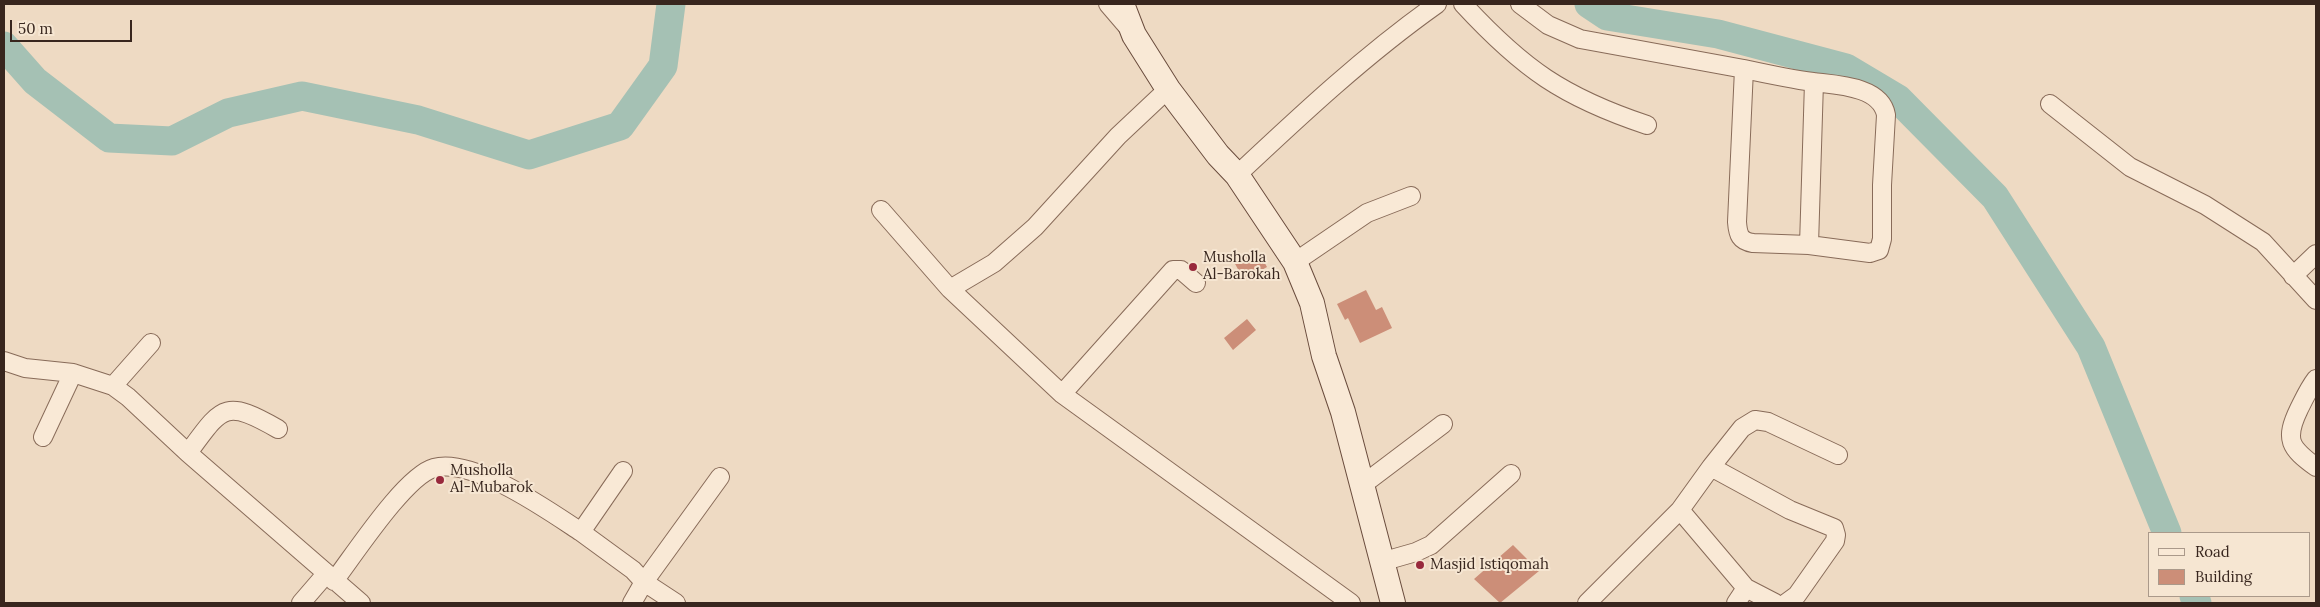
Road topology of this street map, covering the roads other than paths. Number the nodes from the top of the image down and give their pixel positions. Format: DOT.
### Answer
graph roads {
  1 [pos="1108,4"];
  2 [pos="1122,4"];
  3 [pos="1438,4"];
  4 [pos="1463,4"];
  5 [pos="1520,4"];
  6 [pos="1134,35"];
  7 [pos="1744,69"];
  8 [pos="1814,82"];
  9 [pos="1168,89"];
  10 [pos="2050,104"];
  11 [pos="1648,125"];
  12 [pos="1237,175"];
  13 [pos="1411,196"];
  14 [pos="881,210"];
  15 [pos="1809,245"];
  16 [pos="2316,254"];
  17 [pos="1295,262"];
  18 [pos="2293,276"];
  19 [pos="1196,283"];
  20 [pos="950,290"];
  21 [pos="2316,300"];
  22 [pos="151,343"];
  23 [pos="4,361"];
  24 [pos="73,373"];
  25 [pos="2316,379"];
  26 [pos="113,386"];
  27 [pos="1062,394"];
  28 [pos="1443,424"];
  29 [pos="278,429"];
  30 [pos="43,437"];
  31 [pos="188,453"];
  32 [pos="1838,455"];
  33 [pos="1711,467"];
  34 [pos="2316,467"];
  35 [pos="623,471"];
  36 [pos="1511,474"];
  37 [pos="720,477"];
  38 [pos="1361,486"];
  39 [pos="1680,510"];
  40 [pos="582,532"];
  41 [pos="1381,562"];
  42 [pos="330,578"];
  43 [pos="644,582"];
  44 [pos="1746,588"];
  45 [pos="301,603"];
  46 [pos="361,603"];
  47 [pos="632,603"];
  48 [pos="676,603"];
  49 [pos="1351,603"];
  50 [pos="1392,603"];
  51 [pos="1587,603"];
  52 [pos="1736,603"];
  53 [pos="1775,603"];
  54 [pos="1786,603"];
  1 -- 6 [label="street"];
  2 -- 6 [label="street"];
  3 -- 12 [label="street"];
  4 -- 11 [label="street"];
  5 -- 7 [label="street"];
  6 -- 9 [label="street"];
  7 -- 8 [label="street"];
  7 -- 15 [label="street"];
  8 -- 15 [label="street"];
  8 -- 15 [label="street"];
  9 -- 12 [label="street"];
  9 -- 20 [label="street"];
  10 -- 18 [label="street"];
  12 -- 17 [label="street"];
  13 -- 17 [label="street"];
  14 -- 20 [label="street"];
  16 -- 18 [label="street"];
  17 -- 38 [label="street"];
  18 -- 21 [label="street"];
  19 -- 27 [label="street"];
  20 -- 27 [label="street"];
  22 -- 26 [label="street"];
  23 -- 24 [label="street"];
  24 -- 26 [label="street"];
  24 -- 30 [label="street"];
  25 -- 34 [label="street"];
  26 -- 31 [label="street"];
  27 -- 49 [label="street"];
  28 -- 38 [label="street"];
  29 -- 31 [label="street"];
  31 -- 42 [label="street"];
  32 -- 33 [label="street"];
  33 -- 39 [label="street"];
  33 -- 54 [label="street"];
  35 -- 40 [label="street"];
  36 -- 41 [label="street"];
  37 -- 43 [label="street"];
  38 -- 41 [label="street"];
  39 -- 44 [label="street"];
  39 -- 51 [label="street"];
  40 -- 42 [label="street"];
  40 -- 43 [label="street"];
  41 -- 50 [label="street"];
  42 -- 45 [label="street"];
  42 -- 46 [label="street"];
  43 -- 47 [label="street"];
  43 -- 48 [label="street"];
  44 -- 52 [label="street"];
  44 -- 53 [label="street"];
}
